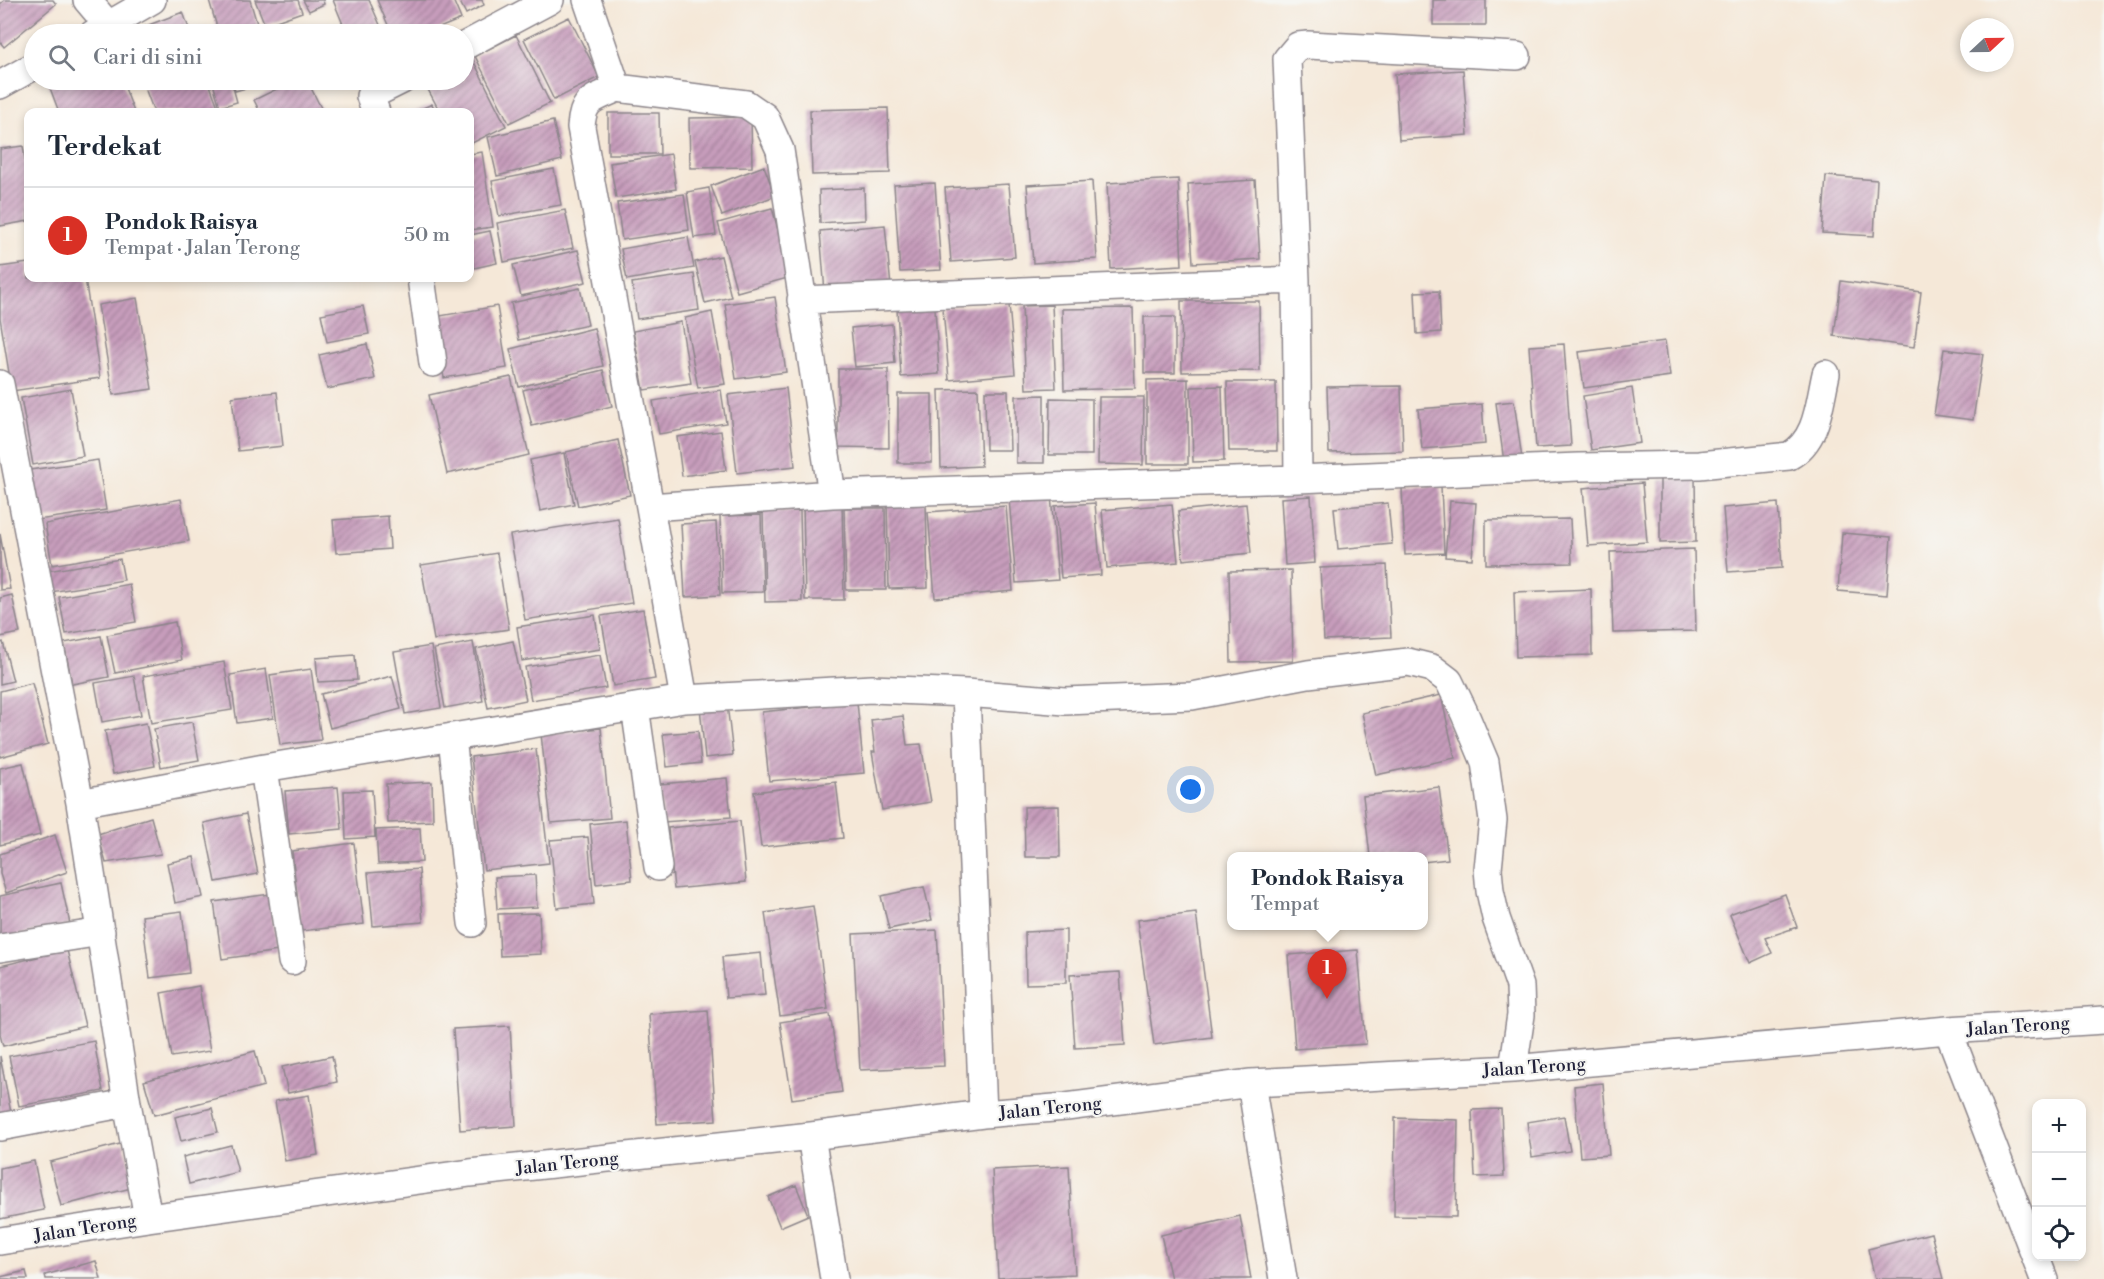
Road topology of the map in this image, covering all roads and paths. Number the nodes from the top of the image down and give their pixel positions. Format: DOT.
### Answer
graph roads {
  1 [pos="87,0"];
  2 [pos="152,0"];
  3 [pos="550,0"];
  4 [pos="587,0"];
  5 [pos="98,24"];
  6 [pos="111,24"];
  7 [pos="474,41"];
  8 [pos="1517,56"];
  9 [pos="24,72"];
  10 [pos="0,85"];
  11 [pos="617,88"];
  12 [pos="382,90"];
  13 [pos="374,108"];
  14 [pos="1296,280"];
  15 [pos="422,282"];
  16 [pos="801,300"];
  17 [pos="432,363"];
  18 [pos="1826,374"];
  19 [pos="0,384"];
  20 [pos="1298,479"];
  21 [pos="832,494"];
  22 [pos="650,507"];
  23 [pos="966,693"];
  24 [pos="684,699"];
  25 [pos="635,707"];
  26 [pos="452,737"];
  27 [pos="264,768"];
  28 [pos="80,803"];
  29 [pos="658,867"];
  30 [pos="472,922"];
  31 [pos="101,932"];
  32 [pos="0,948"];
  33 [pos="292,961"];
  34 [pos="2104,1020"];
  35 [pos="1948,1030"];
  36 [pos="1513,1069"];
  37 [pos="1251,1083"];
  38 [pos="127,1102"];
  39 [pos="983,1114"];
  40 [pos="0,1127"];
  41 [pos="811,1136"];
  42 [pos="148,1218"];
  43 [pos="0,1241"];
  44 [pos="834,1279"];
  45 [pos="1284,1279"];
  46 [pos="2044,1279"];
  1 -- 5 [label="street"];
  2 -- 6 [label="street"];
  3 -- 7 [label="street"];
  4 -- 11 [label="street"];
  8 -- 14 [label="street"];
  9 -- 10 [label="street"];
  11 -- 16 [label="street"];
  11 -- 22 [label="street"];
  12 -- 13 [label="street"];
  14 -- 16 [label="street"];
  14 -- 20 [label="street"];
  15 -- 17 [label="street"];
  16 -- 21 [label="street"];
  18 -- 20 [label="street"];
  19 -- 28 [label="street"];
  20 -- 21 [label="street"];
  21 -- 22 [label="street"];
  22 -- 24 [label="street"];
  23 -- 24 [label="street"];
  23 -- 36 [label="street"];
  23 -- 39 [label="street"];
  24 -- 25 [label="street"];
  25 -- 26 [label="street"];
  25 -- 29 [label="street"];
  26 -- 27 [label="street"];
  26 -- 30 [label="street"];
  27 -- 28 [label="street"];
  27 -- 33 [label="street"];
  28 -- 31 [label="street"];
  31 -- 32 [label="street"];
  31 -- 38 [label="street"];
  34 -- 35 [label="street, Jalan Terong"];
  35 -- 36 [label="street, Jalan Terong"];
  35 -- 46 [label="street"];
  36 -- 37 [label="street, Jalan Terong"];
  37 -- 39 [label="street, Jalan Terong"];
  37 -- 45 [label="street"];
  38 -- 40 [label="street"];
  38 -- 42 [label="street"];
  39 -- 41 [label="street, Jalan Terong"];
  41 -- 42 [label="street, Jalan Terong"];
  41 -- 44 [label="street"];
  42 -- 43 [label="street, Jalan Terong"];
}
